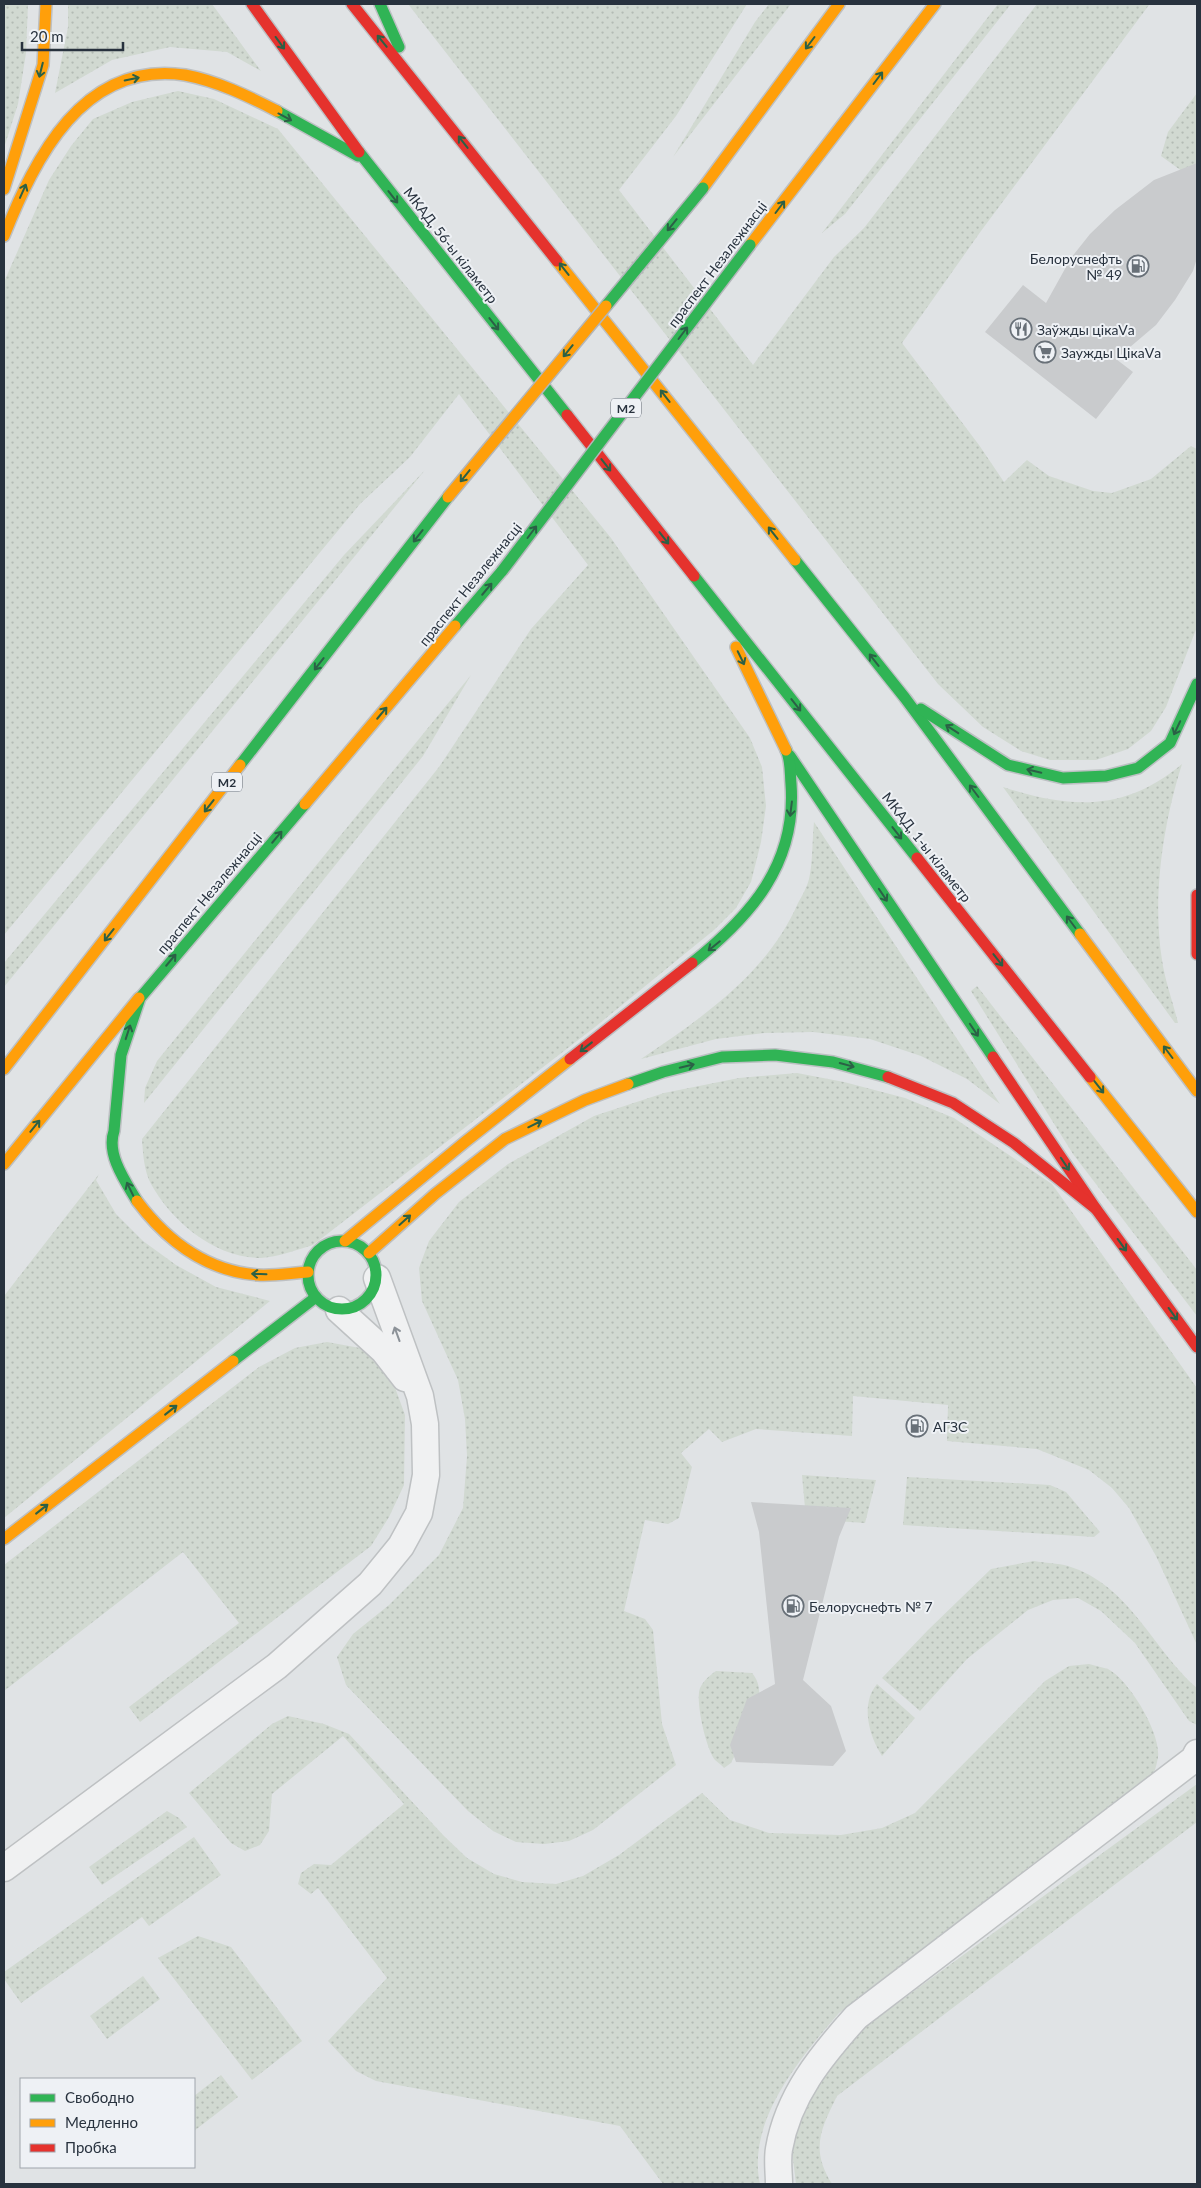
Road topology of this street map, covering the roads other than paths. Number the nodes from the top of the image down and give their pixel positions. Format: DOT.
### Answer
graph roads {
  1 [pos="46,4"];
  2 [pos="252,4"];
  3 [pos="352,4"];
  4 [pos="380,4"];
  5 [pos="839,4"];
  6 [pos="935,4"];
  7 [pos="413,78"];
  8 [pos="363,158"];
  9 [pos="4,189"];
  10 [pos="4,236"];
  11 [pos="634,500"];
  12 [pos="712,598"];
  13 [pos="1197,684"];
  14 [pos="905,698"];
  15 [pos="788,753"];
  16 [pos="1197,895"];
  17 [pos="1197,954"];
  18 [pos="140,998"];
  19 [pos="5,1069"];
  20 [pos="1197,1091"];
  21 [pos="4,1164"];
  22 [pos="1096,1209"];
  23 [pos="1197,1212"];
  24 [pos="346,1241"];
  25 [pos="369,1253"];
  26 [pos="308,1272"];
  27 [pos="377,1278"];
  28 [pos="316,1297"];
  29 [pos="339,1310"];
  30 [pos="1197,1347"];
  31 [pos="420,1396"];
  32 [pos="4,1539"];
  33 [pos="1196,1757"];
  34 [pos="4,1868"];
  35 [pos="779,2184"];
  1 -- 9 [label="main road, one-way"];
  2 -- 8 [label="main road, МКАД, 56-ы кіламетр, one-way"];
  7 -- 3 [label="main road, one-way"];
  4 -- 7 [label="main road"];
  5 -- 19 [label="main road, М2, one-way, bridge"];
  18 -- 6 [label="main road, праспект Незалежнасці / М2, one-way, bridge"];
  14 -- 7 [label="main road, one-way"];
  10 -- 8 [label="main road, one-way"];
  8 -- 11 [label="main road, МКАД, 56-ы кіламетр, one-way"];
  11 -- 12 [label="main road, МКАД, 1-ы кіламетр, one-way"];
  12 -- 15 [label="main road, one-way"];
  12 -- 23 [label="main road, МКАД, 1-ы кіламетр, one-way"];
  13 -- 14 [label="main road, one-way"];
  20 -- 14 [label="main road, one-way"];
  15 -- 22 [label="main road, one-way"];
  15 -- 24 [label="main road, one-way"];
  16 -- 17 [label="main road"];
  21 -- 18 [label="main road, праспект Незалежнасці / М2, one-way"];
  26 -- 18 [label="main road, one-way"];
  25 -- 22 [label="main road, one-way"];
  22 -- 30 [label="main road, one-way"];
  24 -- 25 [label="main road"];
  24 -- 26 [label="main road"];
  25 -- 27 [label="main road"];
  26 -- 28 [label="main road"];
  27 -- 29 [label="main road"];
  31 -- 27 [label="street, one-way"];
  28 -- 29 [label="main road"];
  32 -- 28 [label="main road, one-way"];
  29 -- 31 [label="street"];
  31 -- 34 [label="street"];
  33 -- 35 [label="street"];
}
